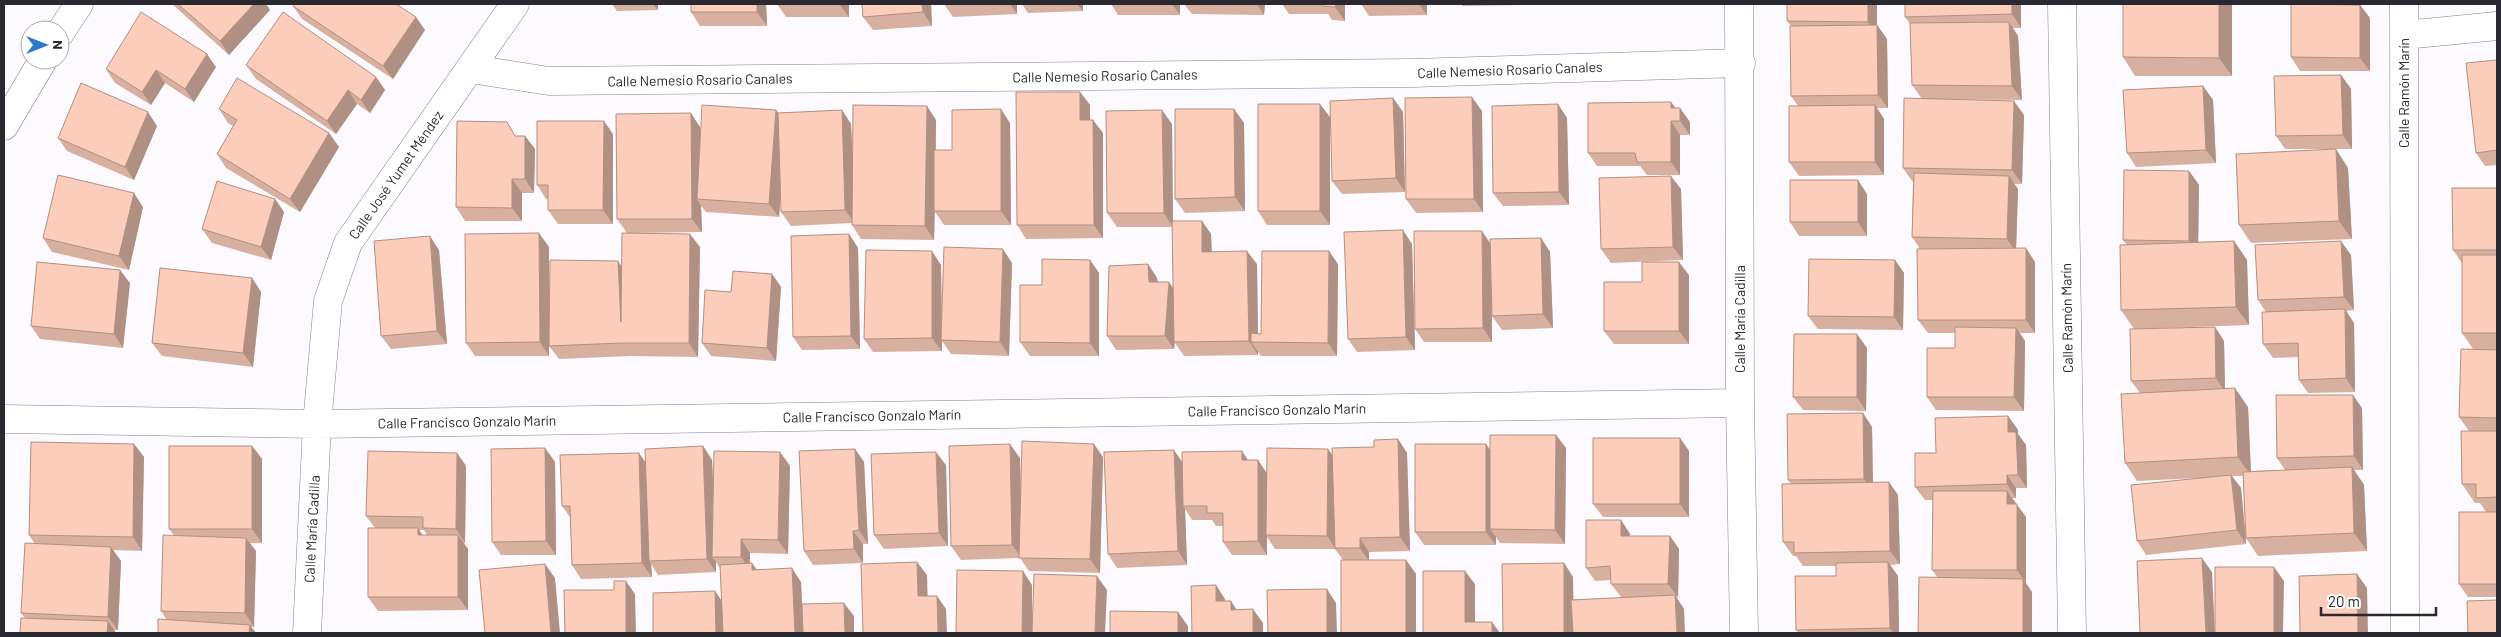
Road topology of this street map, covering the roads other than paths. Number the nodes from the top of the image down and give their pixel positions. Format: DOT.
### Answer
graph roads {
  1 [pos="78,4"];
  2 [pos="515,4"];
  3 [pos="1739,4"];
  4 [pos="2062,4"];
  5 [pos="2404,4"];
  6 [pos="68,20"];
  7 [pos="2497,26"];
  8 [pos="2404,35"];
  9 [pos="1740,63"];
  10 [pos="471,69"];
  11 [pos="37,70"];
  12 [pos="4,126"];
  13 [pos="1740,403"];
  14 [pos="4,419"];
  15 [pos="317,424"];
  16 [pos="307,633"];
  17 [pos="1744,633"];
  18 [pos="2072,633"];
  19 [pos="2405,633"];
  1 -- 6 [label="street"];
  2 -- 10 [label="street, Calle José Yumet Méndez"];
  3 -- 9 [label="street, Calle María Cadilla"];
  4 -- 18 [label="street, Calle Ramón Marín"];
  5 -- 8 [label="street, Calle Ramón Marín"];
  7 -- 8 [label="street"];
  8 -- 19 [label="street, Calle Ramón Marín"];
  9 -- 10 [label="street, Calle Nemesio Rosario Canales"];
  9 -- 13 [label="street, Calle María Cadilla"];
  10 -- 15 [label="street, Calle José Yumet Méndez"];
  11 -- 12 [label="street"];
  13 -- 15 [label="street, Calle Francisco Gonzalo Marín"];
  13 -- 17 [label="street, Calle María Cadilla"];
  14 -- 15 [label="street, Calle Francisco Gonzalo Marín"];
  15 -- 16 [label="street, Calle María Cadilla"];
}
